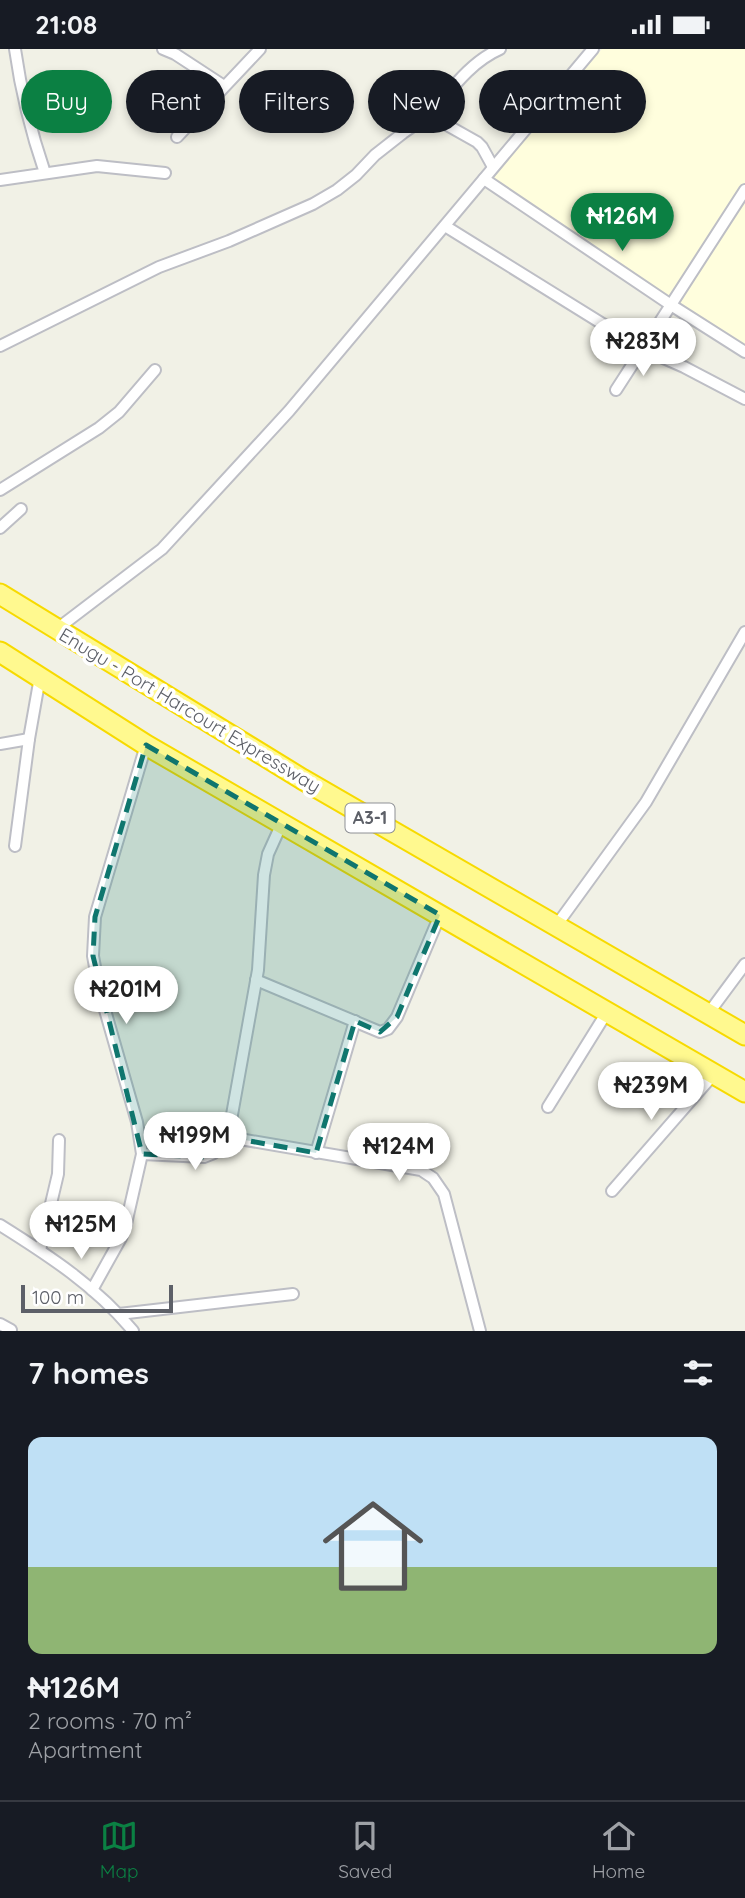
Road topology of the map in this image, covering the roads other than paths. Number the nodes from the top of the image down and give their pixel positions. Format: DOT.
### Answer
graph roads {
  1 [pos="15,49"];
  2 [pos="163,49"];
  3 [pos="260,49"];
  4 [pos="500,49"];
  5 [pos="593,49"];
  6 [pos="484,52"];
  7 [pos="200,70"];
  8 [pos="465,75"];
  9 [pos="225,85"];
  10 [pos="181,133"];
  11 [pos="403,133"];
  12 [pos="461,133"];
  13 [pos="177,137"];
  14 [pos="493,167"];
  15 [pos="45,173"];
  16 [pos="165,173"];
  17 [pos="484,179"];
  18 [pos="0,180"];
  19 [pos="745,190"];
  20 [pos="445,226"];
  21 [pos="671,305"];
  22 [pos="0,346"];
  23 [pos="643,349"];
  24 [pos="745,352"];
  25 [pos="155,370"];
  26 [pos="616,390"];
  27 [pos="745,399"];
  28 [pos="0,490"];
  29 [pos="21,509"];
  30 [pos="0,528"];
  31 [pos="0,594"];
  32 [pos="57,629"];
  33 [pos="745,632"];
  34 [pos="0,652"];
  35 [pos="40,677"];
  36 [pos="29,739"];
  37 [pos="0,744"];
  38 [pos="146,744"];
  39 [pos="282,823"];
  40 [pos="15,846"];
  41 [pos="440,915"];
  42 [pos="556,926"];
  43 [pos="745,964"];
  44 [pos="256,980"];
  45 [pos="607,1012"];
  46 [pos="708,1014"];
  47 [pos="355,1021"];
  48 [pos="745,1035"];
  49 [pos="714,1074"];
  50 [pos="745,1092"];
  51 [pos="548,1107"];
  52 [pos="228,1137"];
  53 [pos="60,1140"];
  54 [pos="316,1153"];
  55 [pos="142,1154"];
  56 [pos="612,1191"];
  57 [pos="0,1225"];
  58 [pos="40,1250"];
  59 [pos="93,1290"];
  60 [pos="293,1294"];
  61 [pos="119,1314"];
  62 [pos="0,1324"];
  63 [pos="11,1330"];
  64 [pos="133,1331"];
  65 [pos="480,1331"];
  1 -- 15 [label="street"];
  2 -- 7 [label="street"];
  3 -- 9 [label="street"];
  4 -- 6 [label="street"];
  5 -- 14 [label="street"];
  6 -- 8 [label="street"];
  10 -- 13 [label="street"];
  11 -- 22 [label="street"];
  12 -- 14 [label="street"];
  14 -- 17 [label="street"];
  15 -- 16 [label="street"];
  15 -- 18 [label="street"];
  17 -- 20 [label="street"];
  17 -- 21 [label="street"];
  19 -- 21 [label="street"];
  20 -- 23 [label="street"];
  20 -- 32 [label="street"];
  21 -- 23 [label="street"];
  21 -- 24 [label="street"];
  23 -- 26 [label="street"];
  23 -- 27 [label="street"];
  25 -- 28 [label="street"];
  29 -- 30 [label="street"];
  31 -- 32 [label="highway, Enugu - Port Harcourt Expressway / A3-1"];
  32 -- 42 [label="highway, Enugu - Port Harcourt Expressway / A3-1"];
  33 -- 42 [label="street"];
  34 -- 35 [label="highway, A3-1"];
  35 -- 36 [label="street"];
  35 -- 38 [label="highway, A3-1"];
  36 -- 37 [label="street"];
  36 -- 40 [label="street"];
  38 -- 39 [label="highway, A3-1"];
  38 -- 55 [label="street"];
  39 -- 41 [label="highway, A3-1"];
  39 -- 44 [label="street"];
  41 -- 45 [label="highway, A3-1"];
  41 -- 47 [label="street"];
  42 -- 46 [label="highway, Enugu - Port Harcourt Expressway / A3-1"];
  43 -- 46 [label="street"];
  44 -- 47 [label="street"];
  44 -- 52 [label="street"];
  45 -- 49 [label="highway, A3-1"];
  45 -- 51 [label="street"];
  46 -- 48 [label="highway, Enugu - Port Harcourt Expressway / A3-1"];
  47 -- 54 [label="street"];
  49 -- 50 [label="highway, A3-1"];
  49 -- 56 [label="street"];
  52 -- 54 [label="street"];
  52 -- 55 [label="street"];
  53 -- 58 [label="street"];
  54 -- 65 [label="street"];
  55 -- 59 [label="street"];
  57 -- 58 [label="street"];
  58 -- 59 [label="street"];
  59 -- 61 [label="street"];
  60 -- 61 [label="street"];
  61 -- 64 [label="street"];
  62 -- 63 [label="street"];
}
